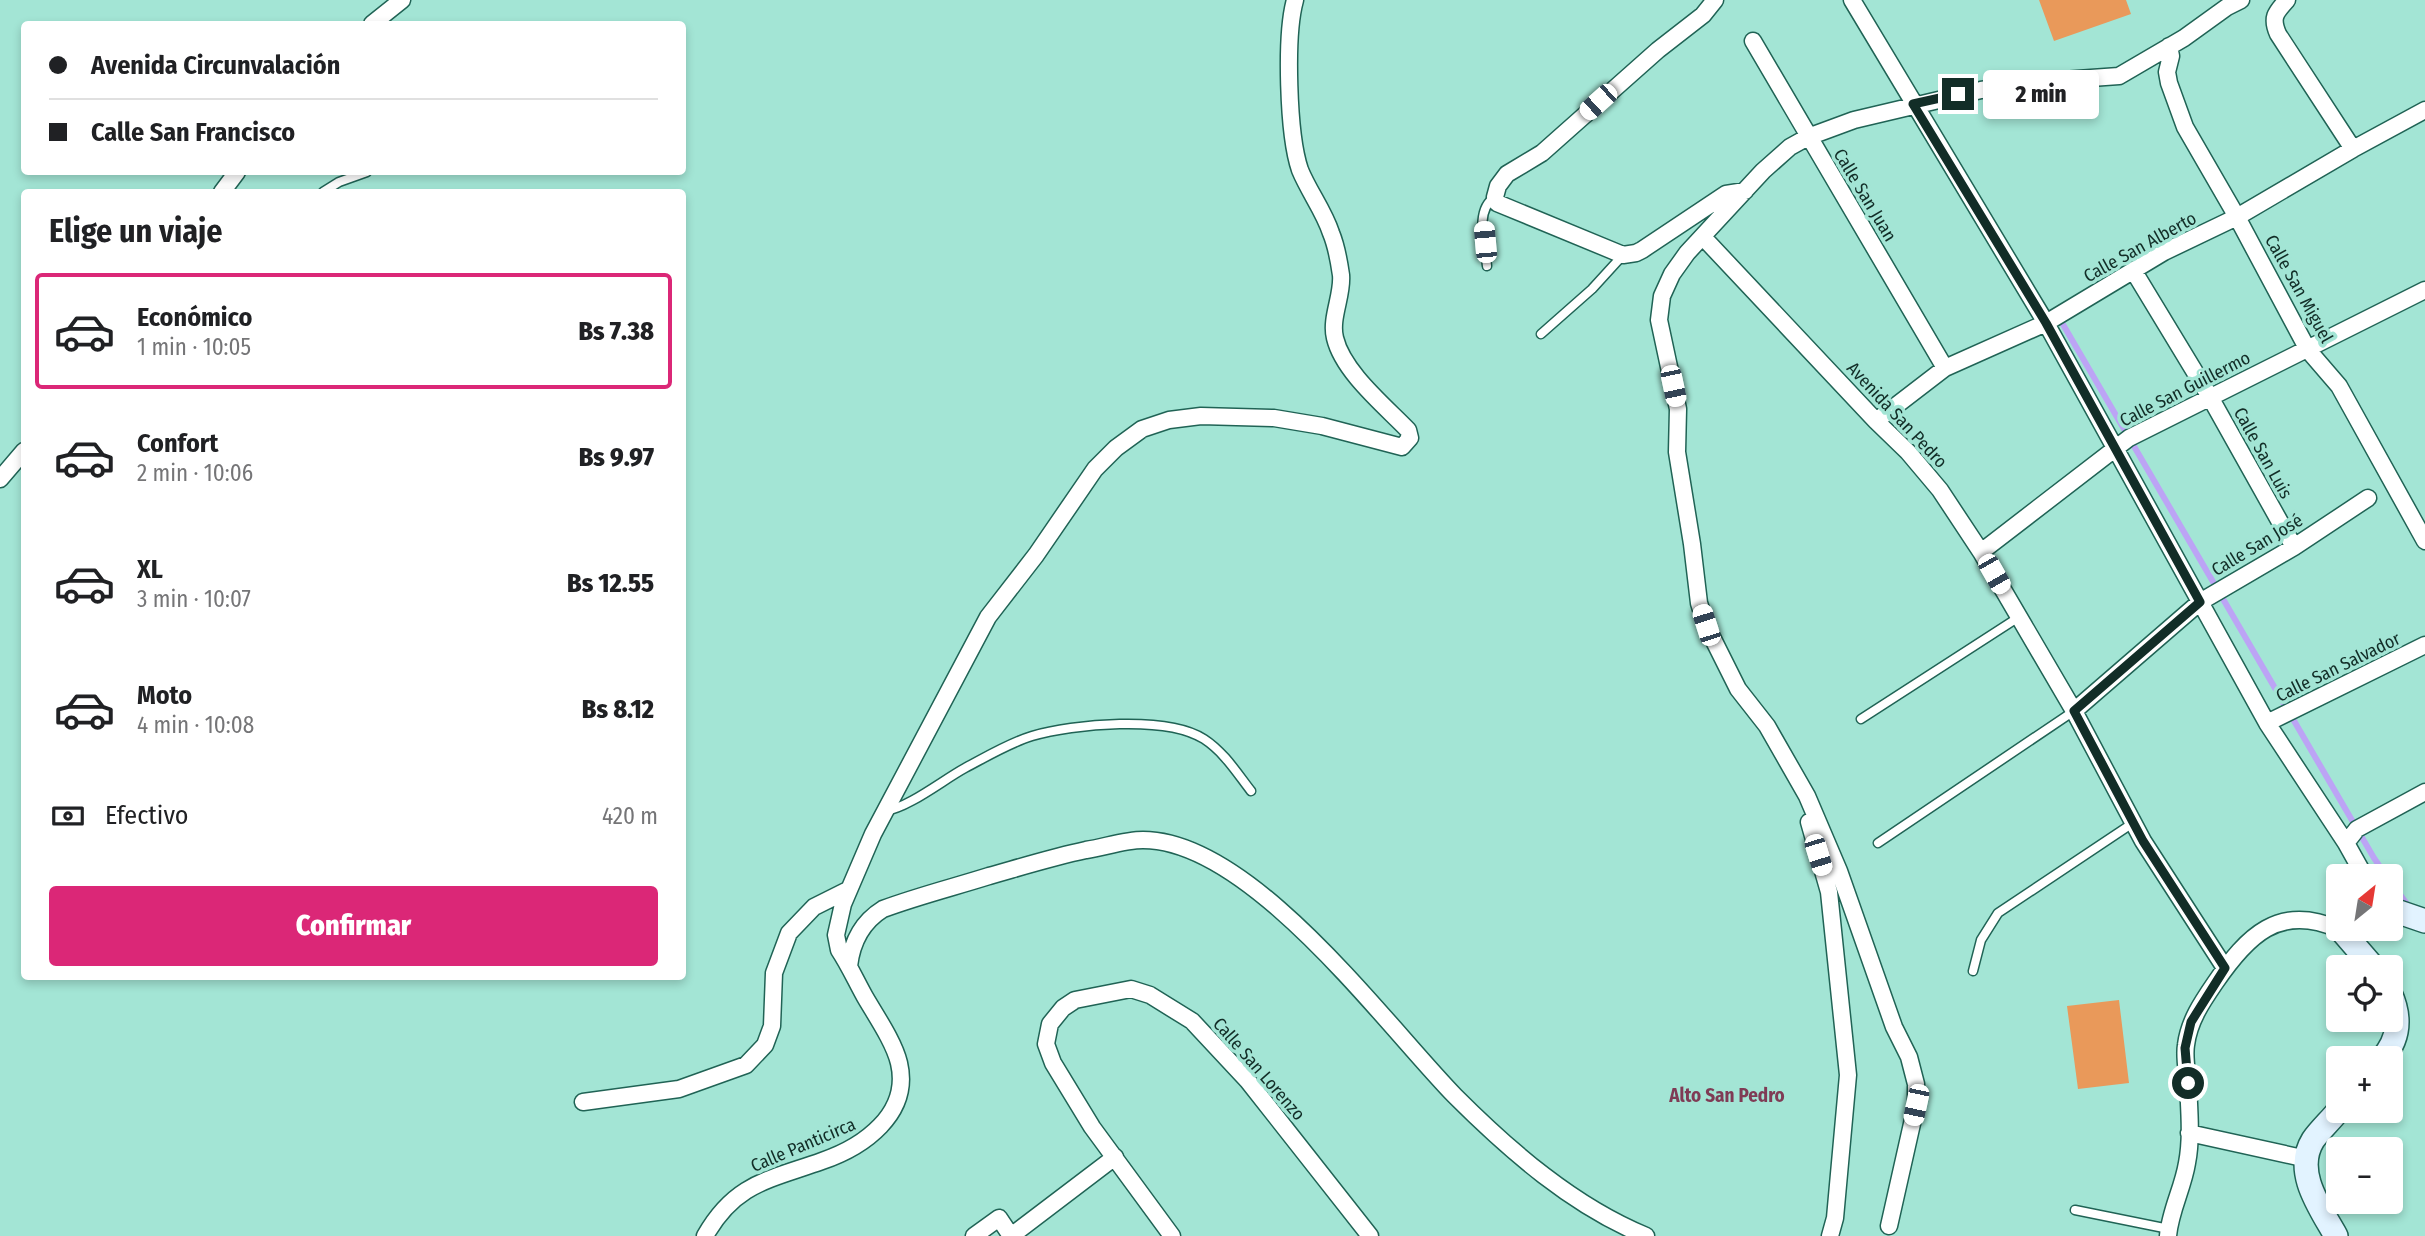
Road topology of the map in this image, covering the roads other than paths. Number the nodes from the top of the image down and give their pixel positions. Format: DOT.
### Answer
graph roads {
  1 [pos="402,0"];
  2 [pos="1295,0"];
  3 [pos="1715,0"];
  4 [pos="1852,0"];
  5 [pos="2241,0"];
  6 [pos="2287,0"];
  7 [pos="376,21"];
  8 [pos="1753,41"];
  9 [pos="2169,46"];
  10 [pos="1913,104"];
  11 [pos="2423,115"];
  12 [pos="1808,137"];
  13 [pos="2353,149"];
  14 [pos="359,175"];
  15 [pos="328,189"];
  16 [pos="1745,191"];
  17 [pos="1495,197"];
  18 [pos="2237,217"];
  19 [pos="1703,237"];
  20 [pos="1623,255"];
  21 [pos="1487,266"];
  22 [pos="2133,270"];
  23 [pos="2425,290"];
  24 [pos="2046,323"];
  25 [pos="1541,334"];
  26 [pos="2308,350"];
  27 [pos="1945,368"];
  28 [pos="2210,397"];
  29 [pos="1876,421"];
  30 [pos="2116,446"];
  31 [pos="21,454"];
  32 [pos="0,479"];
  33 [pos="2368,498"];
  34 [pos="2425,541"];
  35 [pos="2294,547"];
  36 [pos="1981,552"];
  37 [pos="2200,602"];
  38 [pos="2019,617"];
  39 [pos="2425,645"];
  40 [pos="2074,711"];
  41 [pos="1861,719"];
  42 [pos="2267,723"];
  43 [pos="1251,791"];
  44 [pos="2425,792"];
  45 [pos="1807,796"];
  46 [pos="885,811"];
  47 [pos="2133,823"];
  48 [pos="1878,843"];
  49 [pos="2346,843"];
  50 [pos="2358,864"];
  51 [pos="848,890"];
  52 [pos="2403,913"];
  53 [pos="2425,921"];
  54 [pos="2326,924"];
  55 [pos="849,965"];
  56 [pos="2225,968"];
  57 [pos="1973,971"];
  58 [pos="583,1102"];
  59 [pos="2328,1123"];
  60 [pos="2189,1133"];
  61 [pos="1115,1157"];
  62 [pos="2307,1159"];
  63 [pos="2075,1210"];
  64 [pos="1889,1226"];
  65 [pos="2168,1232"];
  66 [pos="705,1236"];
  67 [pos="974,1236"];
  68 [pos="1011,1236"];
  69 [pos="1172,1236"];
  70 [pos="1370,1236"];
  71 [pos="1646,1236"];
  72 [pos="1830,1236"];
  73 [pos="2336,1236"];
  1 -- 7 [label="street"];
  2 -- 46 [label="street, Calle Panticirca"];
  3 -- 17 [label="street"];
  4 -- 10 [label="street"];
  5 -- 9 [label="street"];
  6 -- 13 [label="street"];
  8 -- 12 [label="street, Calle San Juan"];
  9 -- 10 [label="street"];
  9 -- 18 [label="street, Calle San Miguel"];
  10 -- 12 [label="street"];
  10 -- 24 [label="street"];
  11 -- 13 [label="street, Calle San Alberto"];
  12 -- 16 [label="street"];
  12 -- 27 [label="street, Calle San Juan"];
  13 -- 18 [label="street, Calle San Alberto"];
  14 -- 15 [label="lane"];
  16 -- 19 [label="street"];
  16 -- 20 [label="street"];
  17 -- 20 [label="street"];
  17 -- 21 [label="lane"];
  18 -- 22 [label="street, Calle San Alberto"];
  18 -- 26 [label="street, Calle San Miguel"];
  19 -- 29 [label="street, Avenida San Pedro"];
  19 -- 45 [label="street"];
  20 -- 25 [label="lane"];
  22 -- 24 [label="street, Calle San Alberto"];
  22 -- 28 [label="street, Calle San Luis"];
  23 -- 26 [label="street, Calle San Guillermo"];
  24 -- 27 [label="street, Calle San Alberto"];
  24 -- 30 [label="street"];
  26 -- 28 [label="street, Calle San Guillermo"];
  26 -- 34 [label="street, Calle San Miguel"];
  27 -- 29 [label="street, Calle San Alberto"];
  28 -- 30 [label="street, Calle San Guillermo"];
  28 -- 35 [label="street, Calle San Luis"];
  29 -- 36 [label="street, Avenida San Pedro"];
  30 -- 36 [label="street, Calle San Guillermo"];
  30 -- 37 [label="street"];
  31 -- 32 [label="street"];
  33 -- 35 [label="street, Calle San José"];
  35 -- 37 [label="street, Calle San José"];
  36 -- 38 [label="street, Avenida San Pedro"];
  37 -- 40 [label="street, Calle San José"];
  37 -- 42 [label="street"];
  38 -- 40 [label="street, Avenida San Pedro"];
  38 -- 41 [label="lane"];
  39 -- 42 [label="street, Calle San Salvador"];
  40 -- 47 [label="street, Avenida San Pedro"];
  40 -- 48 [label="lane"];
  42 -- 49 [label="street"];
  43 -- 46 [label="lane"];
  44 -- 49 [label="street"];
  45 -- 64 [label="street"];
  45 -- 72 [label="street"];
  46 -- 51 [label="street, Calle Panticirca"];
  47 -- 56 [label="street, Avenida San Pedro"];
  47 -- 57 [label="lane"];
  49 -- 50 [label="street"];
  51 -- 55 [label="street, Calle Panticirca"];
  51 -- 58 [label="street"];
  52 -- 53 [label="main road"];
  54 -- 56 [label="street"];
  55 -- 66 [label="street, Calle Panticirca"];
  55 -- 71 [label="street"];
  56 -- 60 [label="street"];
  59 -- 62 [label="main road"];
  60 -- 62 [label="street"];
  60 -- 65 [label="street"];
  61 -- 68 [label="street"];
  61 -- 69 [label="street, Calle San Lorenzo"];
  61 -- 70 [label="street, Calle San Lorenzo"];
  62 -- 73 [label="main road"];
  63 -- 65 [label="lane"];
  67 -- 68 [label="street"];
}
